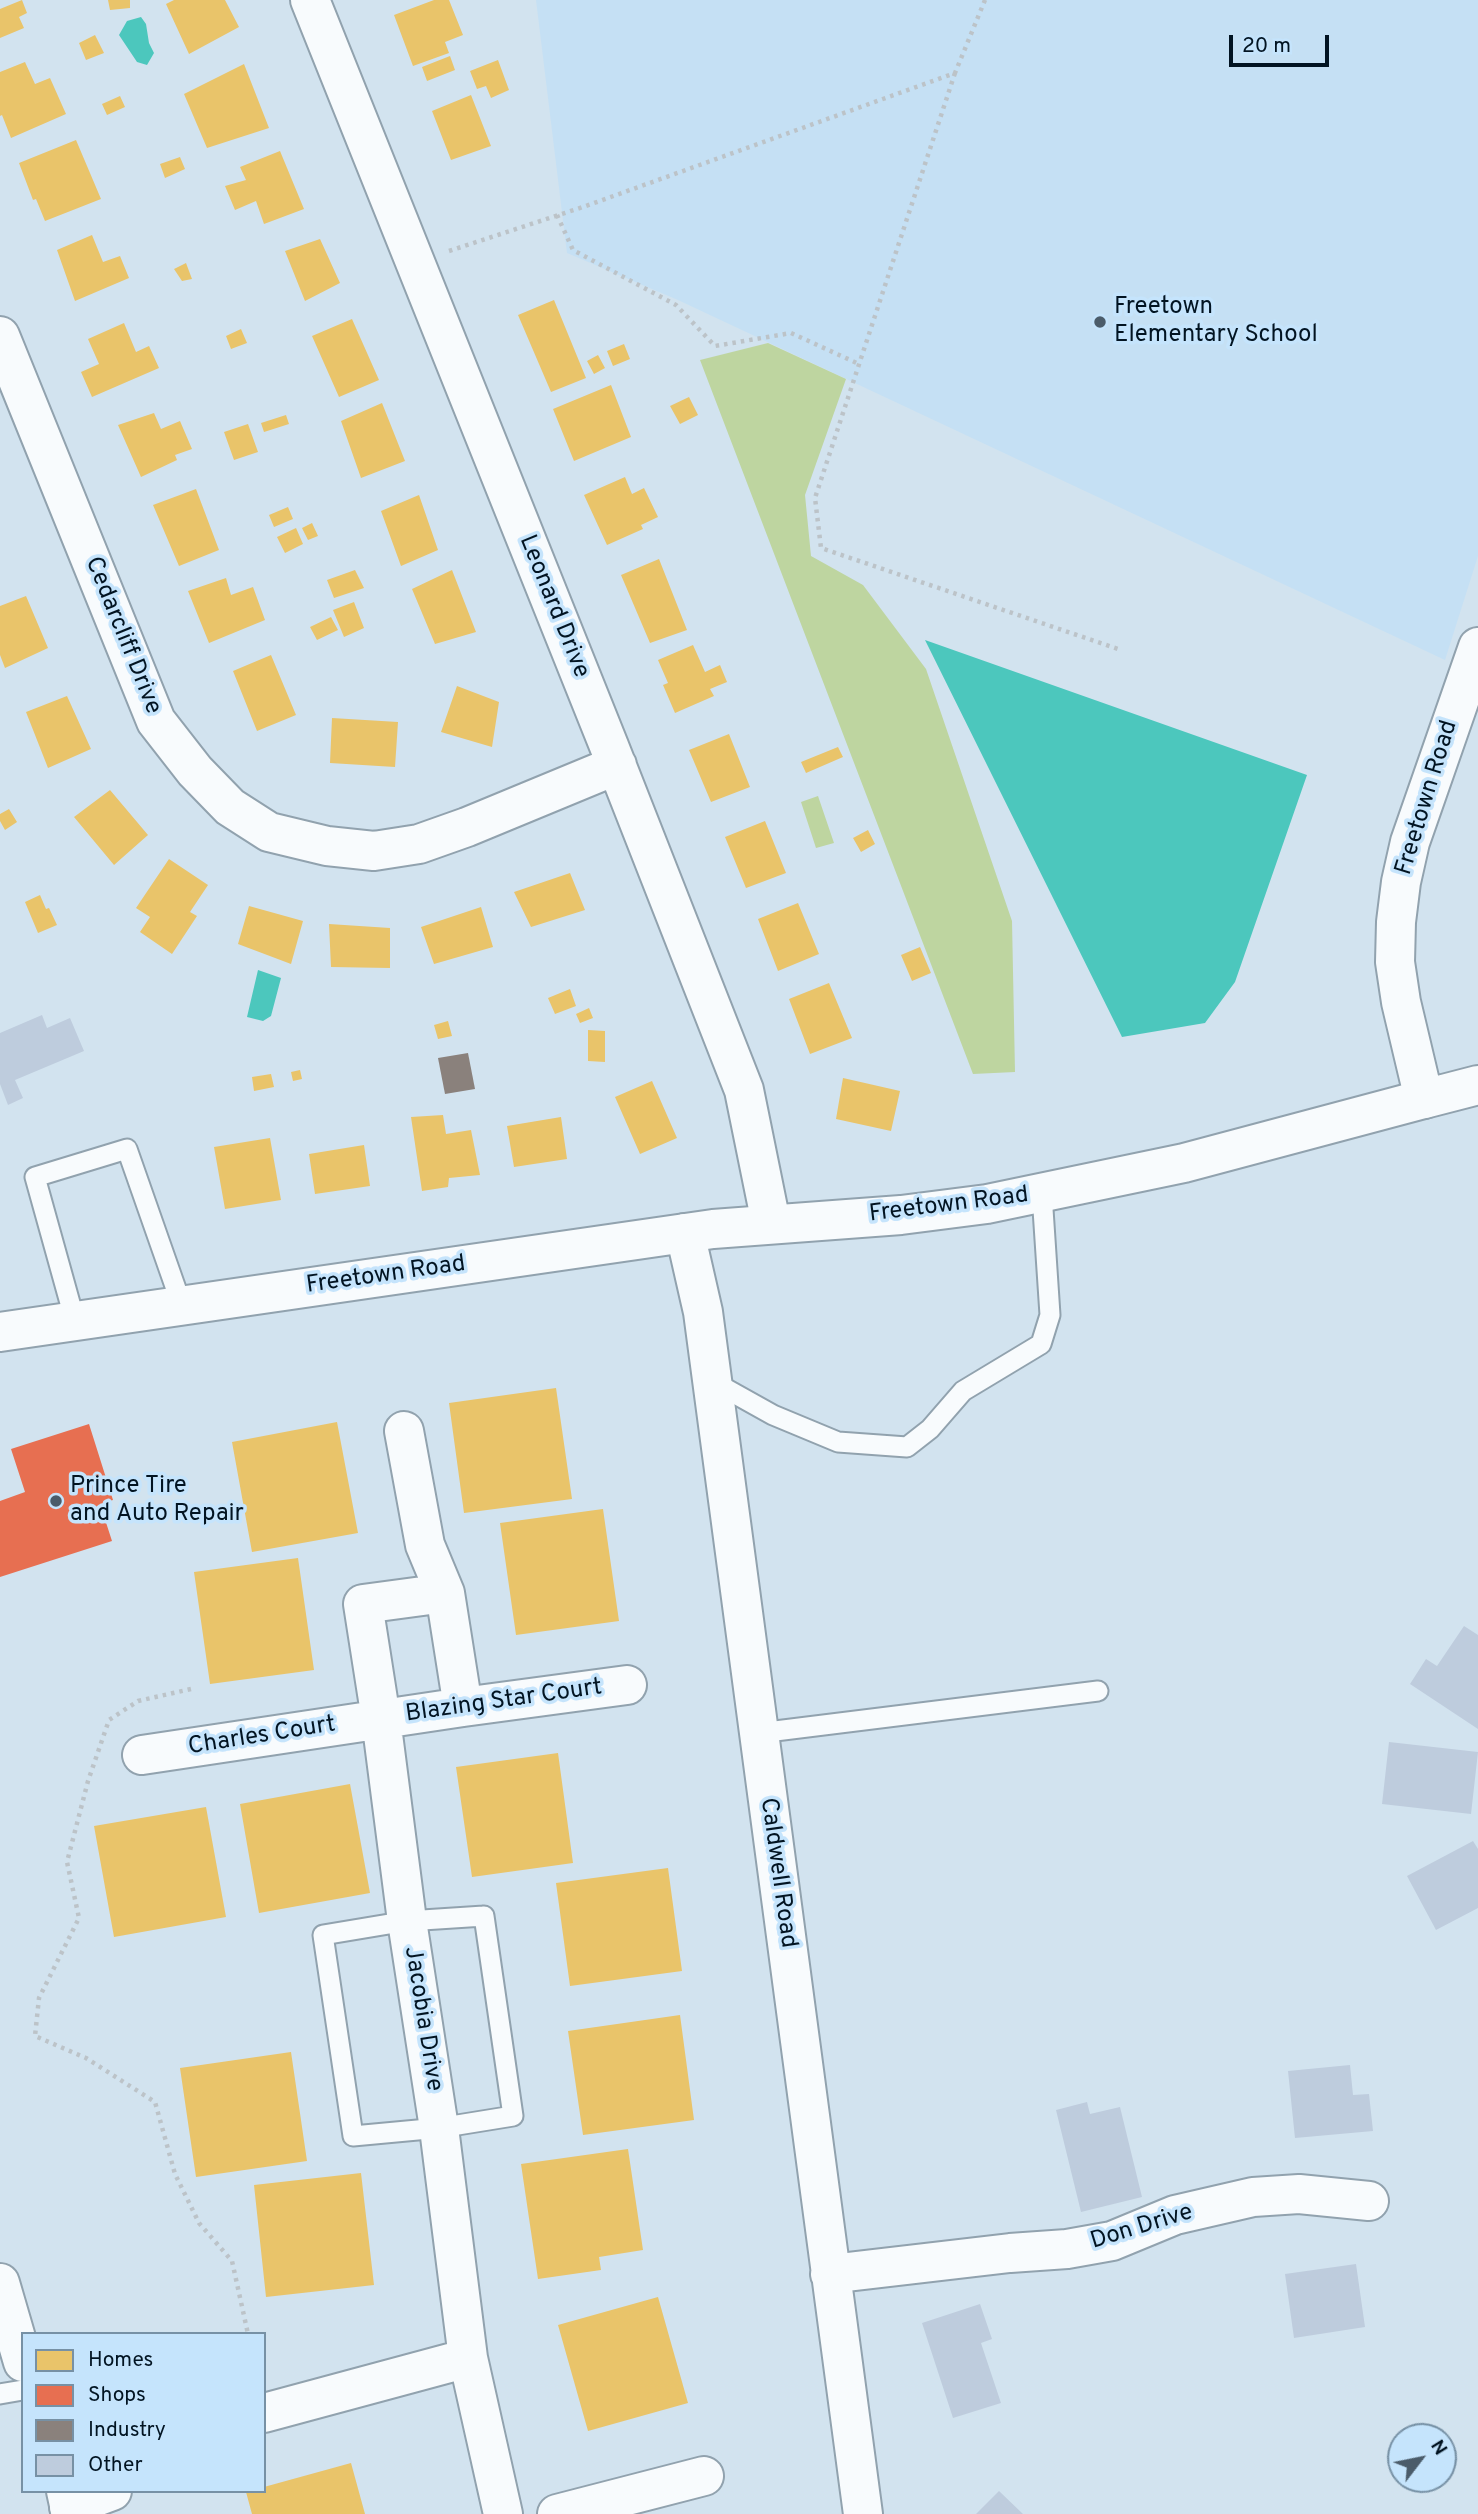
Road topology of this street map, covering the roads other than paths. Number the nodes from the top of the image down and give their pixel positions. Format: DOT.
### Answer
graph roads {
  1 [pos="310,0"];
  2 [pos="0,337"];
  3 [pos="1478,647"];
  4 [pos="617,765"];
  5 [pos="1478,1084"];
  6 [pos="1424,1100"];
  7 [pos="1042,1194"];
  8 [pos="771,1223"];
  9 [pos="685,1233"];
  10 [pos="181,1306"];
  11 [pos="75,1321"];
  12 [pos="0,1332"];
  13 [pos="712,1381"];
  14 [pos="404,1431"];
  15 [pos="445,1593"];
  16 [pos="627,1685"];
  17 [pos="1098,1691"];
  18 [pos="463,1707"];
  19 [pos="381,1719"];
  20 [pos="758,1732"];
  21 [pos="142,1755"];
  22 [pos="407,1921"];
  23 [pos="439,2128"];
  24 [pos="1369,2201"];
  25 [pos="830,2274"];
  26 [pos="0,2283"];
  27 [pos="21,2355"];
  28 [pos="468,2358"];
  29 [pos="21,2390"];
  30 [pos="0,2394"];
  31 [pos="266,2412"];
  32 [pos="704,2476"];
  33 [pos="105,2493"];
  34 [pos="69,2504"];
  35 [pos="503,2514"];
  36 [pos="557,2514"];
  37 [pos="863,2514"];
  1 -- 4 [label="street, Leonard Drive"];
  2 -- 4 [label="street, Cedarcliff Drive"];
  3 -- 6 [label="street, Freetown Road"];
  4 -- 8 [label="street, Leonard Drive"];
  5 -- 6 [label="street"];
  6 -- 7 [label="street, Freetown Road"];
  7 -- 8 [label="street, Freetown Road"];
  7 -- 13 [label="lane"];
  8 -- 9 [label="street, Freetown Road"];
  9 -- 10 [label="street, Freetown Road"];
  9 -- 13 [label="street, Caldwell Road"];
  10 -- 11 [label="street, Freetown Road"];
  10 -- 11 [label="lane"];
  11 -- 12 [label="street, Freetown Road"];
  13 -- 20 [label="street, Caldwell Road"];
  14 -- 15 [label="street"];
  15 -- 18 [label="street"];
  15 -- 19 [label="street, Jacobia Drive"];
  16 -- 18 [label="street, Blazing Star Court"];
  17 -- 20 [label="lane"];
  18 -- 19 [label="street, Blazing Star Court"];
  19 -- 21 [label="street, Charles Court"];
  19 -- 22 [label="street, Jacobia Drive"];
  20 -- 25 [label="street, Caldwell Road"];
  22 -- 23 [label="street, Jacobia Drive"];
  22 -- 23 [label="lane"];
  22 -- 23 [label="lane"];
  23 -- 28 [label="street, Jacobia Drive"];
  24 -- 25 [label="street, Don Drive"];
  25 -- 37 [label="street, Caldwell Road"];
  26 -- 27 [label="street"];
  28 -- 31 [label="street"];
  28 -- 35 [label="street, Jacobia Drive"];
  29 -- 30 [label="lane"];
  32 -- 36 [label="street"];
  33 -- 34 [label="street"];
}
